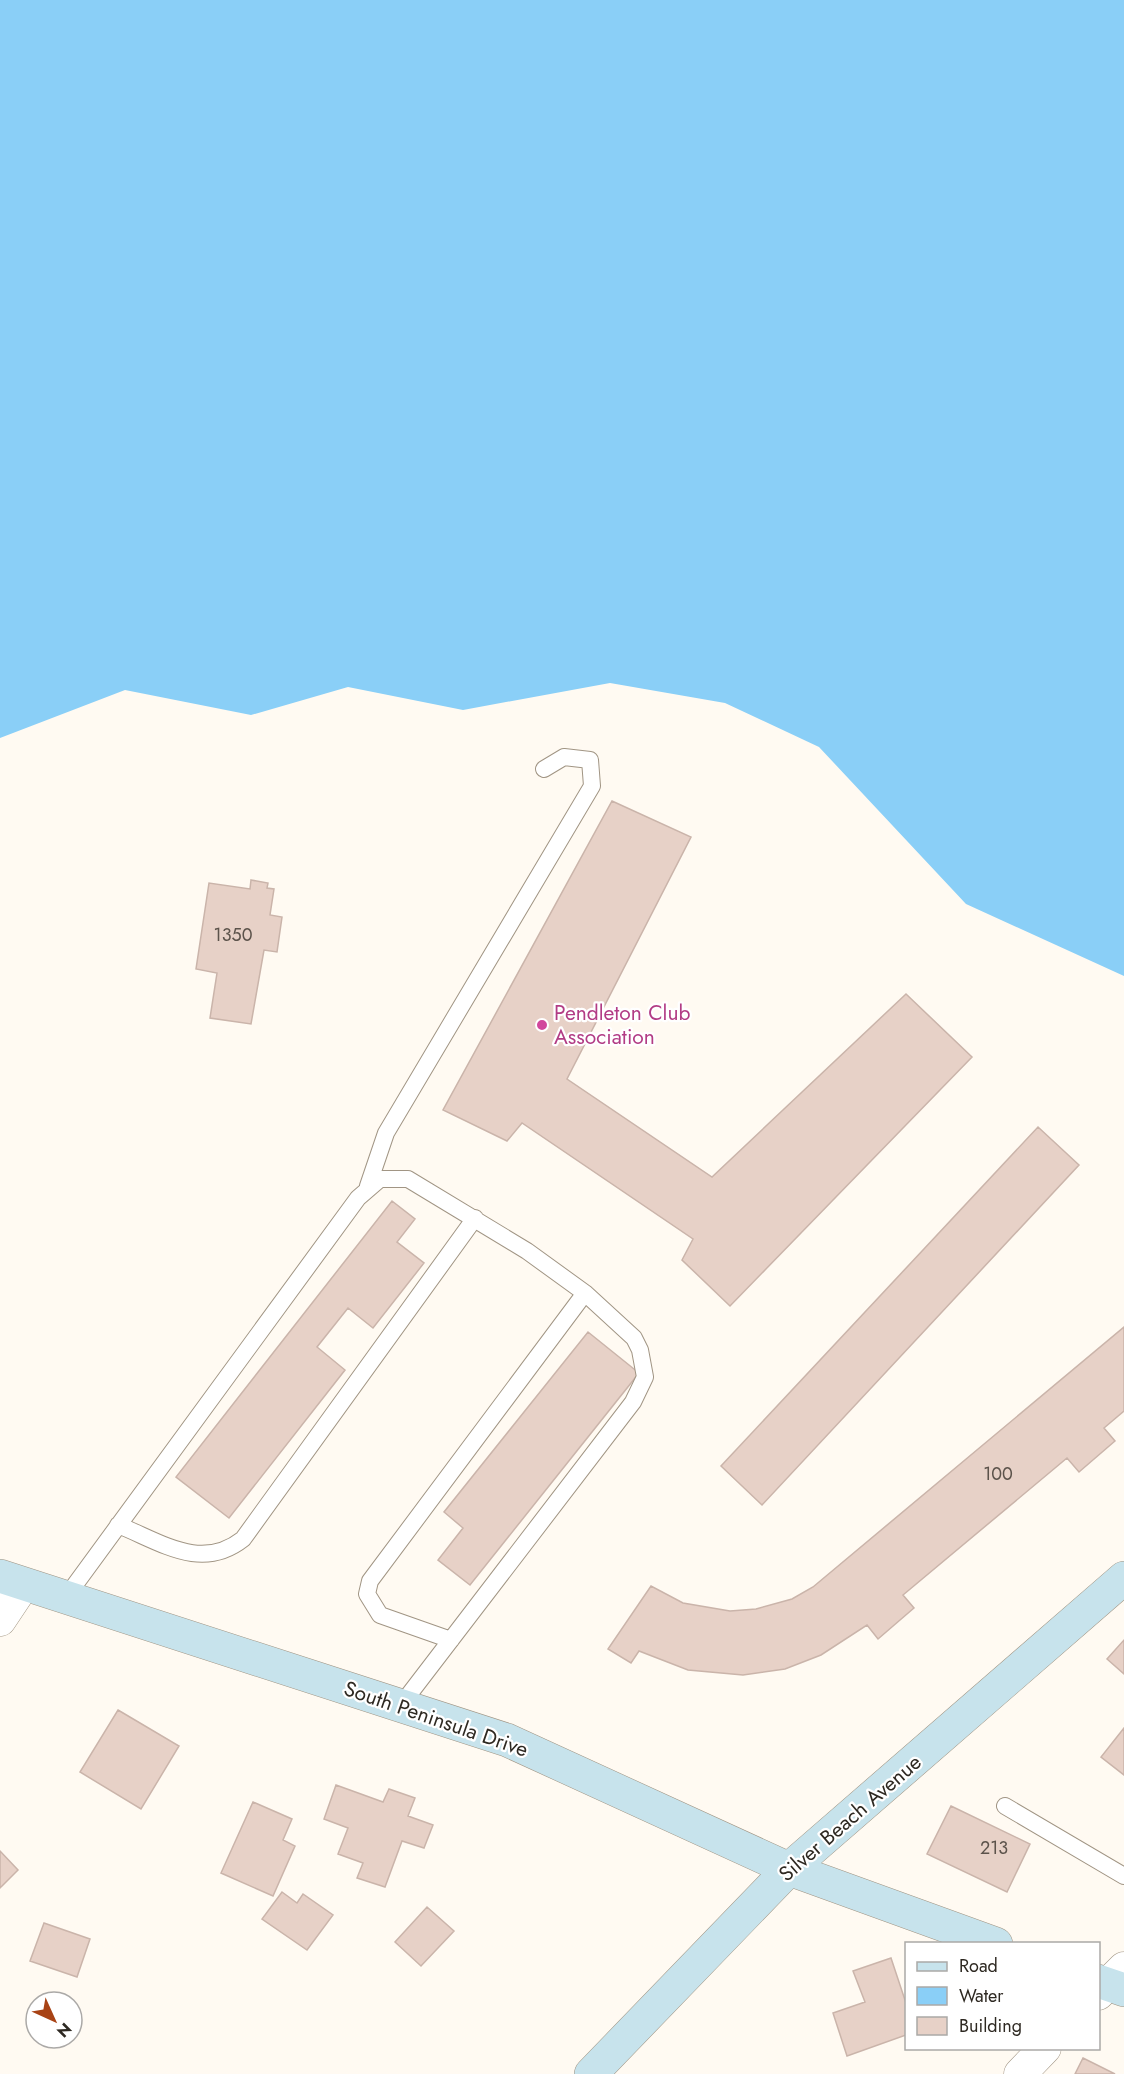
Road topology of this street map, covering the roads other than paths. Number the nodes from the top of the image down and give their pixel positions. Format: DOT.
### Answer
graph roads {
  1 [pos="544,769"];
  2 [pos="368,1186"];
  3 [pos="475,1218"];
  4 [pos="585,1293"];
  5 [pos="118,1525"];
  6 [pos="1124,1578"];
  7 [pos="12,1580"];
  8 [pos="66,1597"];
  9 [pos="0,1620"];
  10 [pos="451,1640"];
  11 [pos="401,1706"];
  12 [pos="1005,1806"];
  13 [pos="789,1869"];
  14 [pos="1124,1876"];
  15 [pos="990,1942"];
  16 [pos="1044,2050"];
  17 [pos="591,2074"];
  18 [pos="1020,2074"];
  1 -- 2 [label="lane"];
  2 -- 3 [label="lane"];
  2 -- 5 [label="lane"];
  3 -- 4 [label="lane"];
  3 -- 5 [label="lane"];
  4 -- 10 [label="lane"];
  4 -- 10 [label="lane"];
  5 -- 8 [label="lane"];
  6 -- 13 [label="main road, Silver Beach Avenue"];
  7 -- 8 [label="main road, South Peninsula Drive"];
  7 -- 9 [label="street"];
  8 -- 11 [label="main road, South Peninsula Drive"];
  10 -- 11 [label="lane"];
  11 -- 13 [label="main road, South Peninsula Drive"];
  12 -- 14 [label="lane"];
  13 -- 15 [label="main road, South Peninsula Drive"];
  13 -- 17 [label="main road, Silver Beach Avenue"];
  16 -- 18 [label="street"];
}
